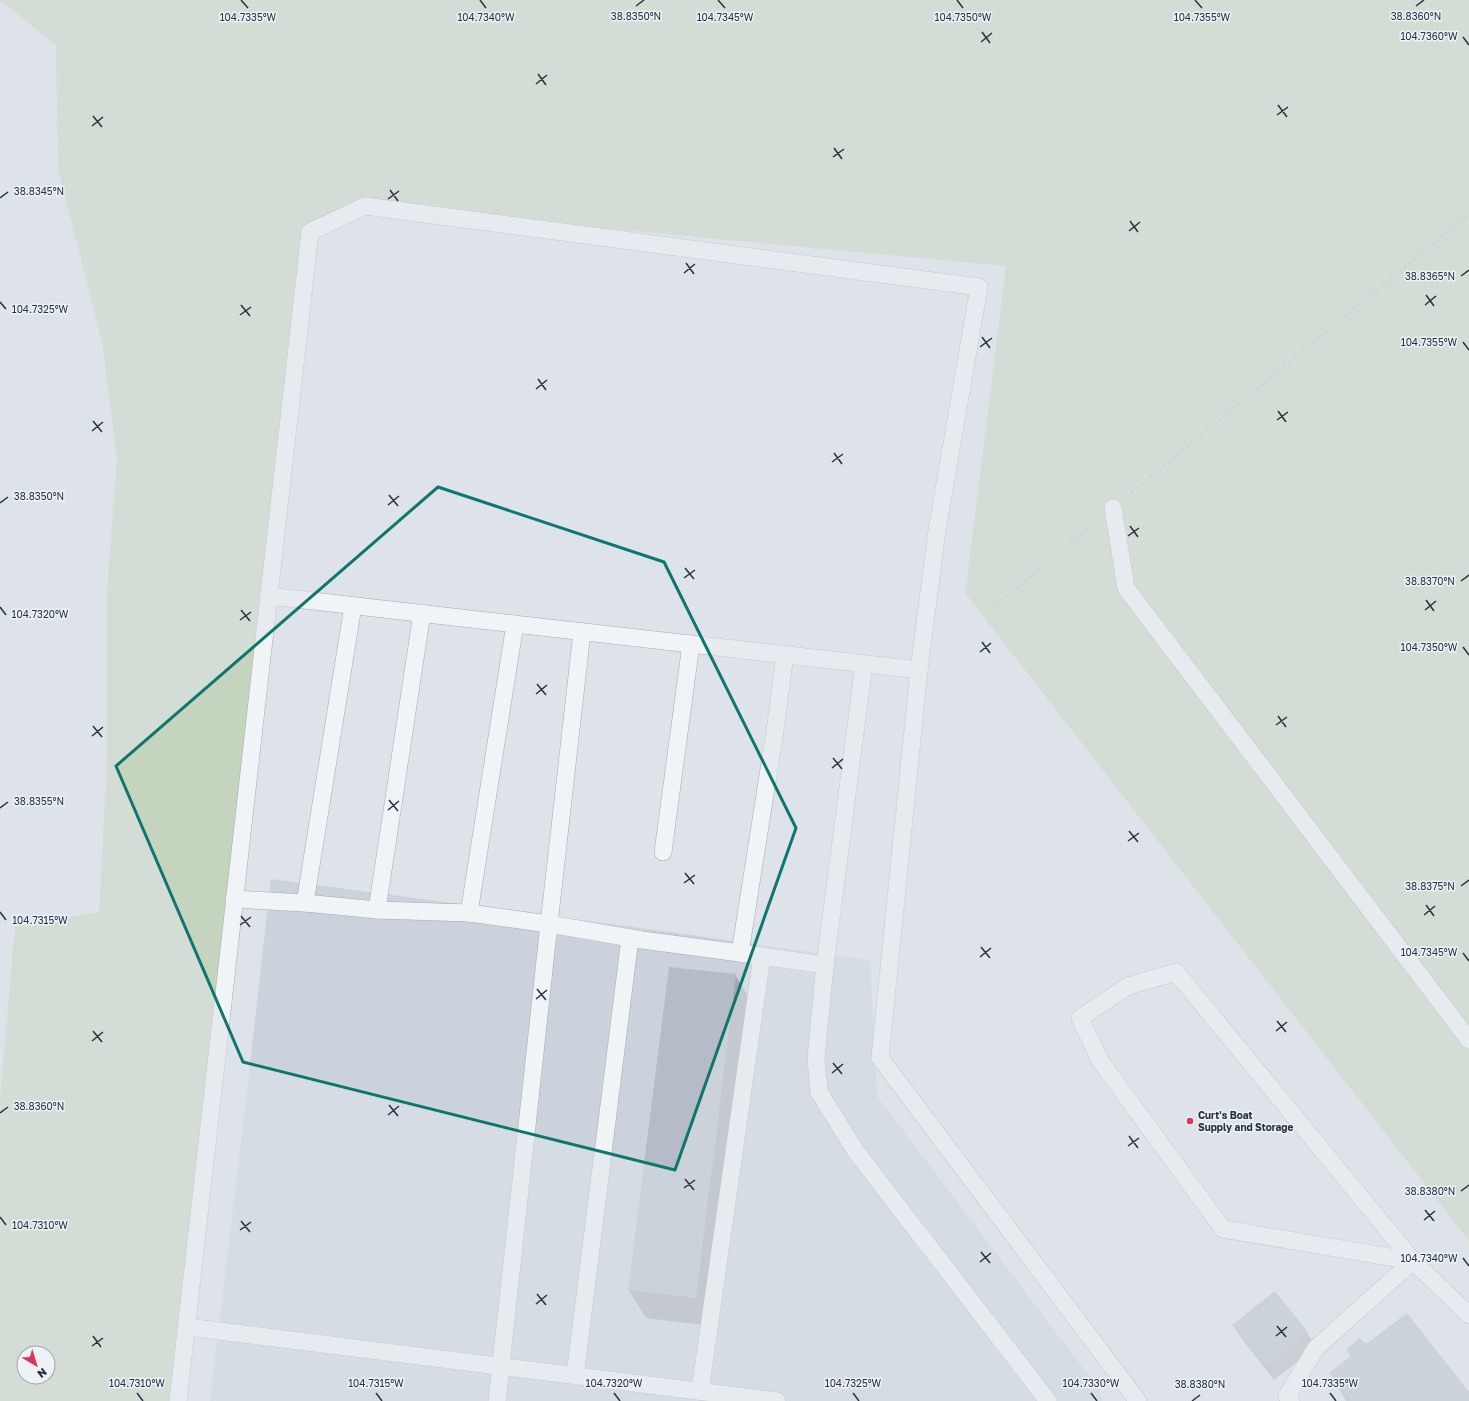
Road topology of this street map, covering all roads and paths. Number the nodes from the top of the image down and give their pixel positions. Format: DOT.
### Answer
graph roads {
  1 [pos="1469,214"];
  2 [pos="1113,508"];
  3 [pos="269,596"];
  4 [pos="997,605"];
  5 [pos="353,606"];
  6 [pos="422,613"];
  7 [pos="515,624"];
  8 [pos="582,632"];
  9 [pos="691,644"];
  10 [pos="785,655"];
  11 [pos="864,664"];
  12 [pos="919,670"];
  13 [pos="663,852"];
  14 [pos="234,899"];
  15 [pos="305,903"];
  16 [pos="377,910"];
  17 [pos="469,913"];
  18 [pos="549,924"];
  19 [pos="630,938"];
  20 [pos="740,953"];
  21 [pos="762,956"];
  22 [pos="825,965"];
  23 [pos="1469,1040"];
  24 [pos="1413,1261"];
  25 [pos="1469,1315"];
  26 [pos="187,1327"];
  27 [pos="501,1367"];
  28 [pos="575,1376"];
  29 [pos="710,1395"];
  30 [pos="178,1401"];
  31 [pos="496,1401"];
  32 [pos="777,1401"];
  33 [pos="1048,1401"];
  34 [pos="1138,1401"];
  35 [pos="1292,1401"];
  1 -- 2 [label="path"];
  2 -- 4 [label="path"];
  2 -- 23 [label="lane"];
  3 -- 5 [label="lane"];
  3 -- 12 [label="lane"];
  3 -- 14 [label="lane"];
  5 -- 6 [label="lane"];
  5 -- 15 [label="lane"];
  6 -- 7 [label="lane"];
  6 -- 16 [label="lane"];
  7 -- 8 [label="lane"];
  7 -- 17 [label="lane"];
  8 -- 9 [label="lane"];
  8 -- 18 [label="lane"];
  9 -- 10 [label="lane"];
  9 -- 13 [label="lane"];
  10 -- 11 [label="lane"];
  10 -- 20 [label="lane"];
  11 -- 12 [label="lane"];
  11 -- 22 [label="lane"];
  12 -- 34 [label="lane"];
  14 -- 15 [label="lane"];
  14 -- 26 [label="lane"];
  15 -- 16 [label="lane"];
  16 -- 17 [label="lane"];
  17 -- 18 [label="lane"];
  18 -- 19 [label="lane"];
  18 -- 27 [label="lane"];
  19 -- 20 [label="lane"];
  19 -- 28 [label="lane"];
  20 -- 21 [label="lane"];
  21 -- 22 [label="lane"];
  21 -- 29 [label="lane"];
  22 -- 33 [label="lane"];
  24 -- 24 [label="lane"];
  24 -- 25 [label="lane"];
  24 -- 35 [label="lane"];
  26 -- 27 [label="lane"];
  26 -- 30 [label="lane"];
  27 -- 28 [label="lane"];
  27 -- 31 [label="lane"];
  28 -- 29 [label="lane"];
  29 -- 32 [label="lane"];
}
